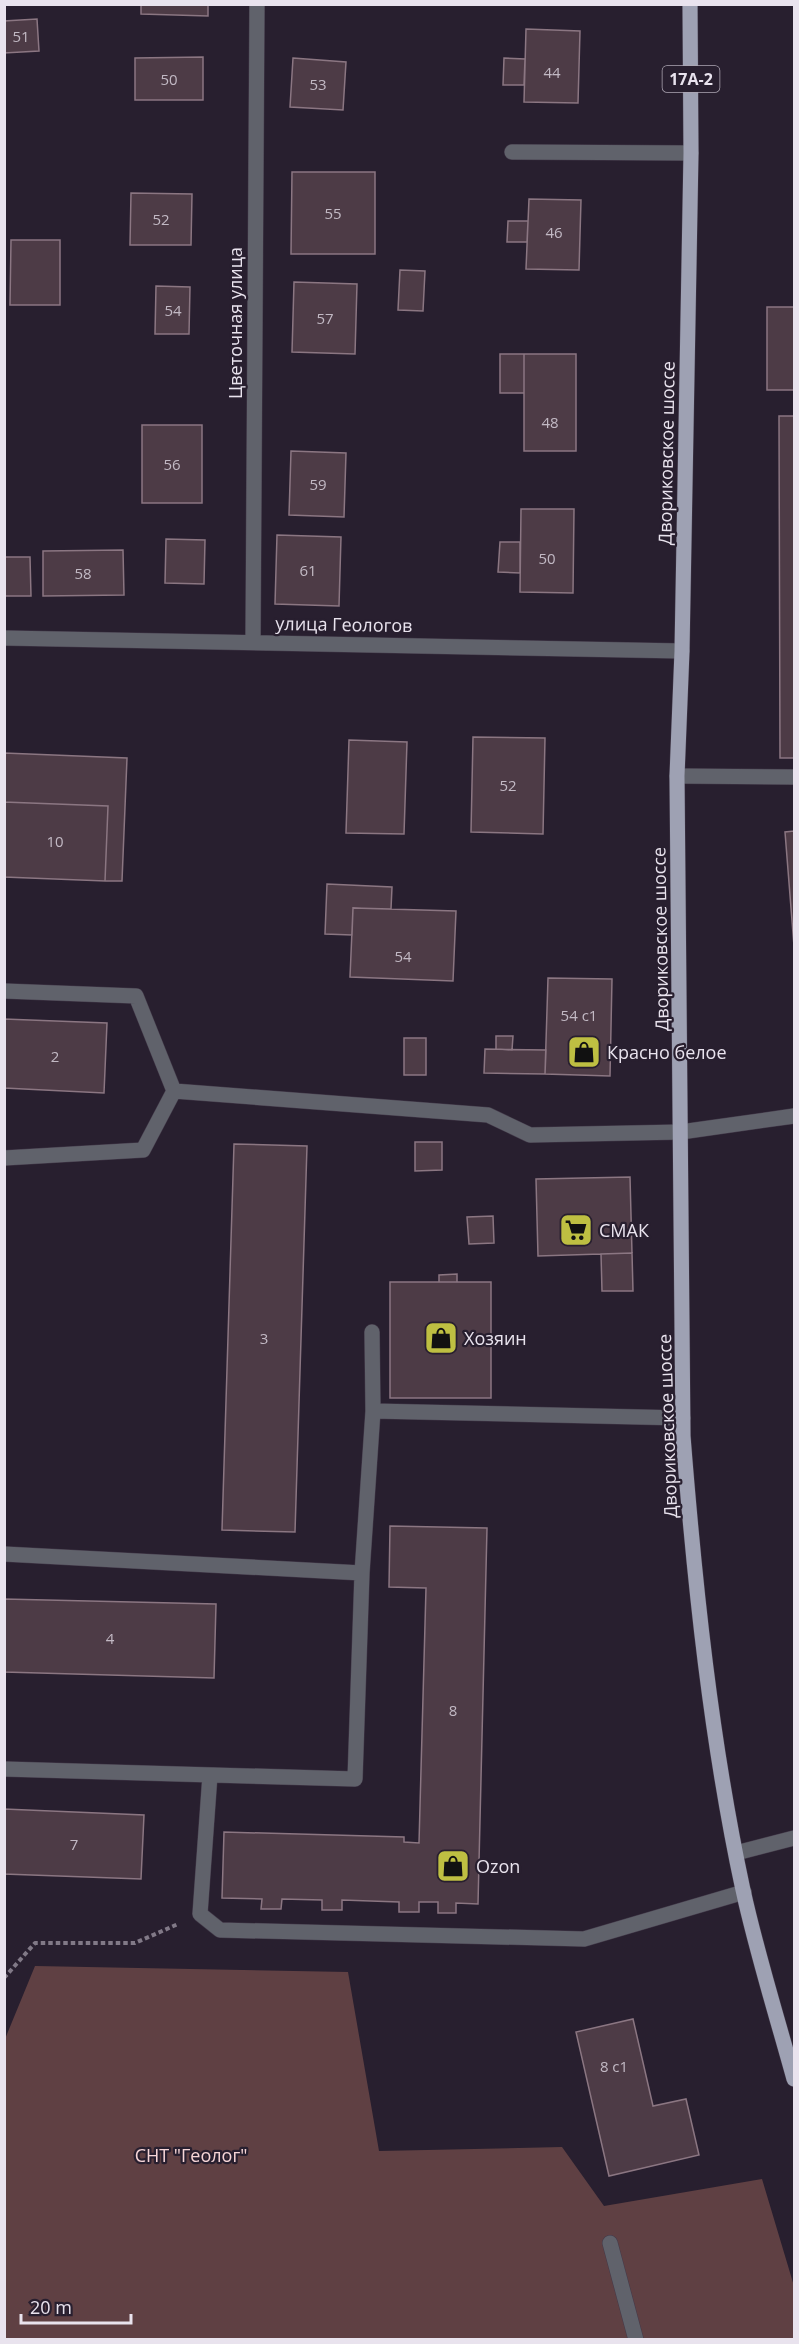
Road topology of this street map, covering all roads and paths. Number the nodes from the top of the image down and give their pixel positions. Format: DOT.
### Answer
graph roads {
  1 [pos="257,4"];
  2 [pos="690,4"];
  3 [pos="512,152"];
  4 [pos="691,153"];
  5 [pos="4,638"];
  6 [pos="253,641"];
  7 [pos="682,651"];
  8 [pos="677,776"];
  9 [pos="795,777"];
  10 [pos="4,991"];
  11 [pos="174,1091"];
  12 [pos="795,1116"];
  13 [pos="681,1132"];
  14 [pos="4,1158"];
  15 [pos="372,1332"];
  16 [pos="373,1411"];
  17 [pos="683,1418"];
  18 [pos="4,1554"];
  19 [pos="362,1574"];
  20 [pos="4,1769"];
  21 [pos="210,1775"];
  22 [pos="795,1838"];
  23 [pos="736,1853"];
  24 [pos="744,1892"];
  25 [pos="200,1914"];
  26 [pos="4,1978"];
  27 [pos="795,2079"];
  28 [pos="610,2243"];
  29 [pos="636,2340"];
  1 -- 6 [label="street, Цветочная улица"];
  2 -- 4 [label="main road, Двориковское шоссе / 17А-2"];
  3 -- 4 [label="street"];
  4 -- 7 [label="main road, Двориковское шоссе"];
  5 -- 6 [label="street, улица Геологов"];
  6 -- 7 [label="street, улица Геологов"];
  7 -- 8 [label="main road, Двориковское шоссе"];
  8 -- 9 [label="street"];
  8 -- 13 [label="main road, Двориковское шоссе"];
  10 -- 11 [label="street"];
  11 -- 13 [label="street"];
  11 -- 14 [label="street"];
  12 -- 13 [label="street"];
  13 -- 17 [label="main road, Двориковское шоссе"];
  15 -- 16 [label="street"];
  16 -- 17 [label="street"];
  16 -- 19 [label="street"];
  17 -- 23 [label="main road, Двориковское шоссе"];
  18 -- 19 [label="street"];
  19 -- 21 [label="street"];
  20 -- 21 [label="street"];
  21 -- 25 [label="street"];
  22 -- 23 [label="street"];
  23 -- 24 [label="main road, Двориковское шоссе"];
  24 -- 25 [label="street"];
  24 -- 27 [label="main road, Двориковское шоссе"];
  25 -- 26 [label="path"];
  28 -- 29 [label="street"];
}
